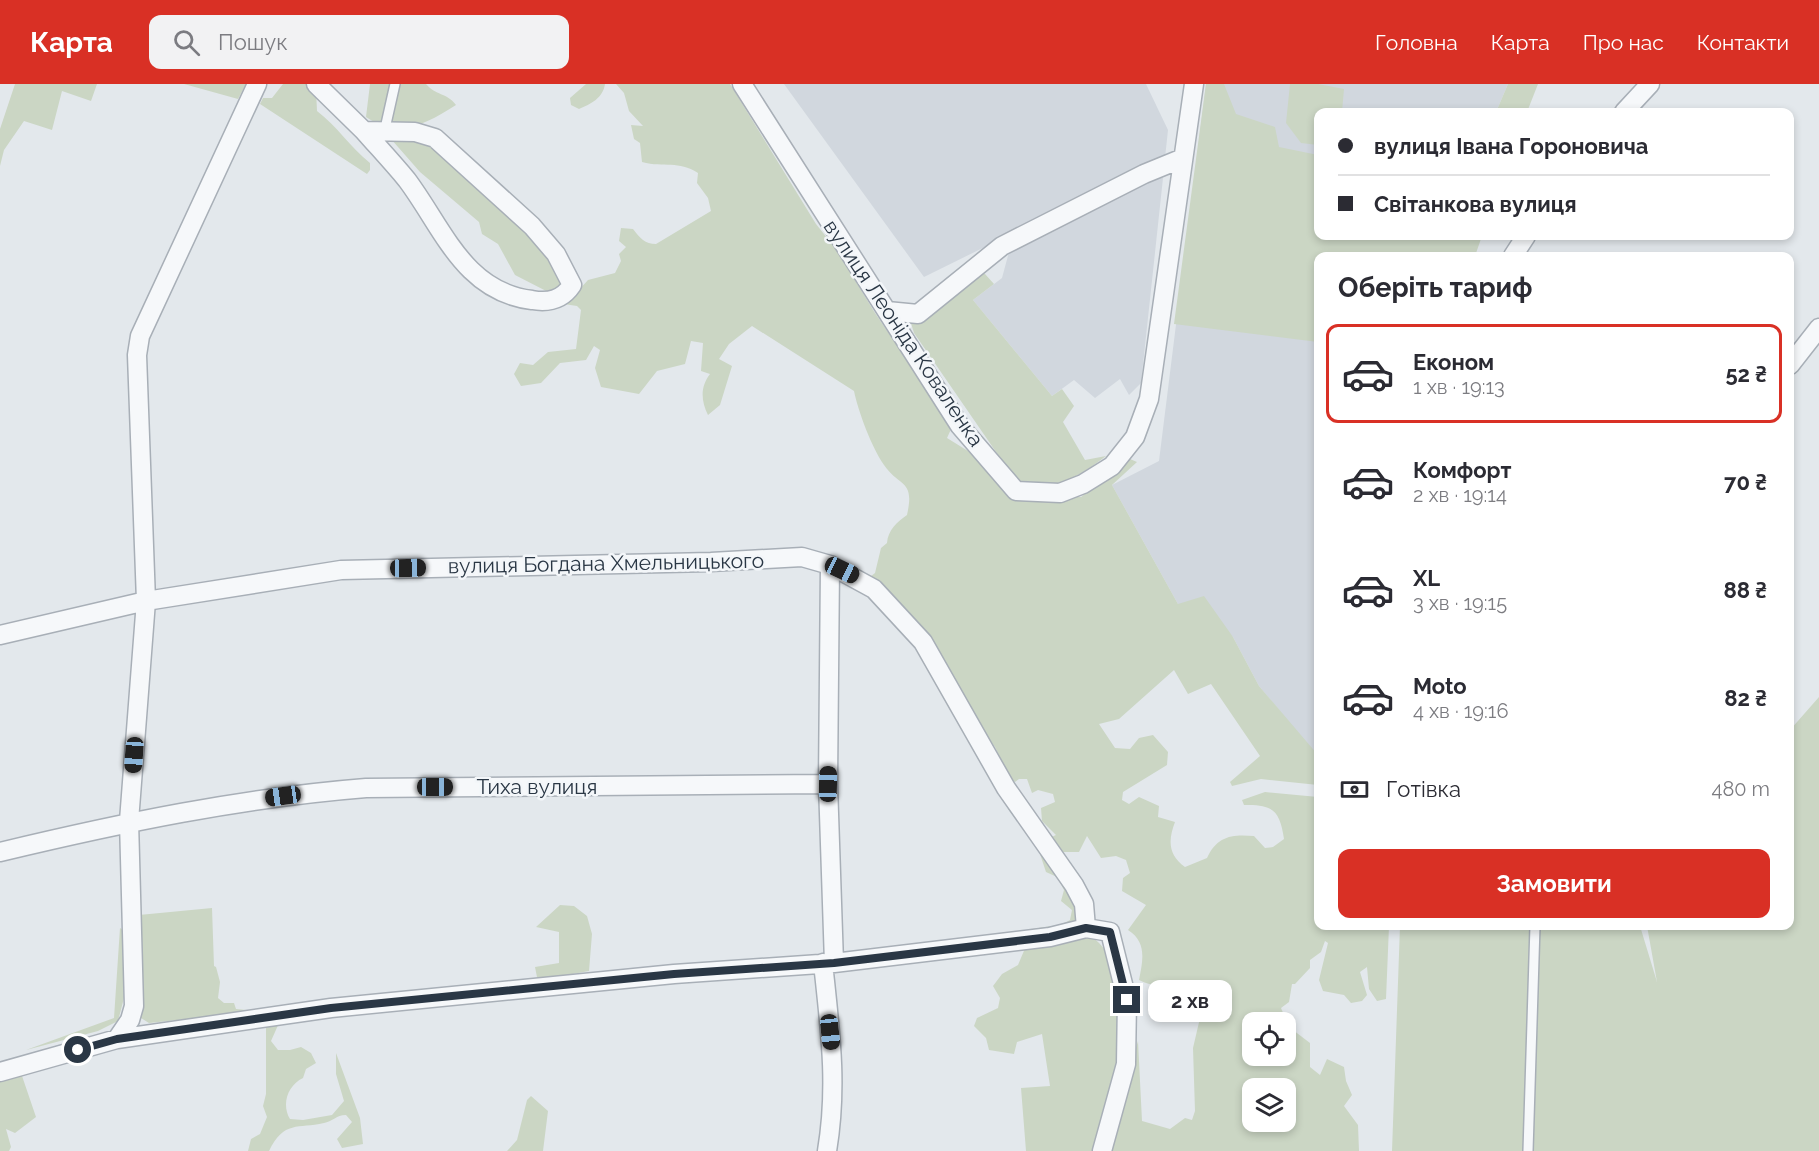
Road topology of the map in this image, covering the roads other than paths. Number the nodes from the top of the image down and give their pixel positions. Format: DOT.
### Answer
graph roads {
  1 [pos="256,84"];
  2 [pos="316,84"];
  3 [pos="395,84"];
  4 [pos="742,84"];
  5 [pos="1194,84"];
  6 [pos="1650,84"];
  7 [pos="1628,108"];
  8 [pos="364,131"];
  9 [pos="384,133"];
  10 [pos="1183,158"];
  11 [pos="886,311"];
  12 [pos="1819,328"];
  13 [pos="1794,359"];
  14 [pos="830,565"];
  15 [pos="146,601"];
  16 [pos="0,635"];
  17 [pos="828,784"];
  18 [pos="129,821"];
  19 [pos="0,852"];
  20 [pos="1086,928"];
  21 [pos="1535,930"];
  22 [pos="828,963"];
  23 [pos="117,1039"];
  24 [pos="0,1072"];
  25 [pos="827,1151"];
  26 [pos="1102,1151"];
  27 [pos="1528,1151"];
  1 -- 15 [label="street"];
  2 -- 8 [label="street"];
  3 -- 9 [label="lane"];
  4 -- 11 [label="street, вулиця Леоніда Коваленка"];
  5 -- 10 [label="street, вулиця Леоніда Коваленка"];
  6 -- 7 [label="street"];
  8 -- 9 [label="street"];
  8 -- 9 [label="street"];
  10 -- 11 [label="street"];
  10 -- 11 [label="street, вулиця Леоніда Коваленка"];
  12 -- 13 [label="street"];
  14 -- 15 [label="street, вулиця Богдана Хмельницького"];
  14 -- 17 [label="street"];
  14 -- 20 [label="street, вулиця Богдана Хмельницького"];
  15 -- 16 [label="street, вулиця Богдана Хмельницького"];
  15 -- 18 [label="street"];
  17 -- 18 [label="street, Тиха вулиця"];
  17 -- 22 [label="street"];
  18 -- 19 [label="street, Тиха вулиця"];
  18 -- 23 [label="street"];
  20 -- 22 [label="street"];
  20 -- 26 [label="street"];
  21 -- 27 [label="lane"];
  22 -- 23 [label="street"];
  22 -- 25 [label="street"];
  23 -- 24 [label="street"];
}
